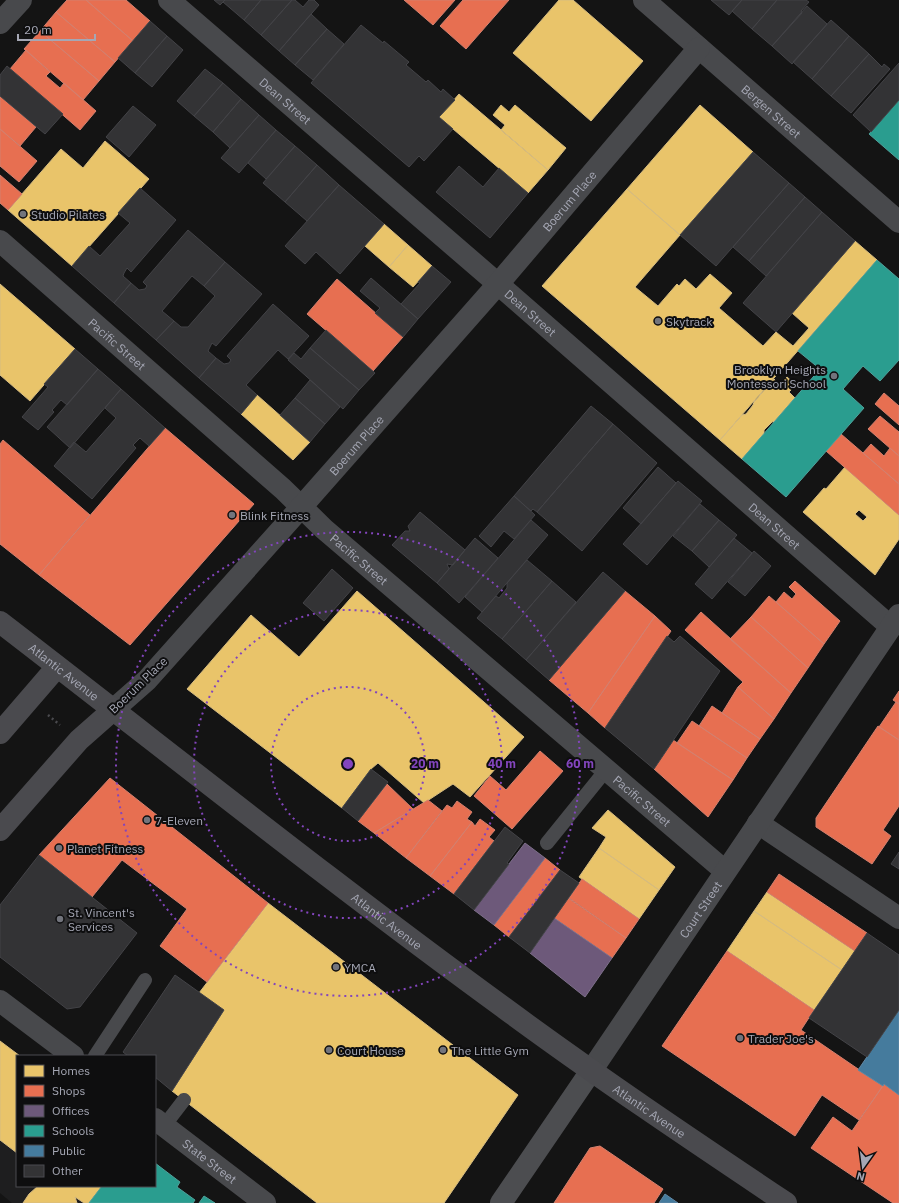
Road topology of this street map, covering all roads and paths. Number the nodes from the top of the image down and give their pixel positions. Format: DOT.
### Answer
graph roads {
  1 [pos="20,0"];
  2 [pos="169,0"];
  3 [pos="644,0"];
  4 [pos="0,23"];
  5 [pos="699,48"];
  6 [pos="899,222"];
  7 [pos="0,241"];
  8 [pos="498,284"];
  9 [pos="301,507"];
  10 [pos="895,621"];
  11 [pos="0,622"];
  12 [pos="57,667"];
  13 [pos="113,710"];
  14 [pos="46,713"];
  15 [pos="60,725"];
  16 [pos="0,733"];
  17 [pos="606,770"];
  18 [pos="758,823"];
  19 [pos="0,830"];
  20 [pos="547,843"];
  21 [pos="725,871"];
  22 [pos="899,918"];
  23 [pos="145,980"];
  24 [pos="0,1001"];
  25 [pos="72,1055"];
  26 [pos="96,1055"];
  27 [pos="590,1071"];
  28 [pos="184,1100"];
  29 [pos="160,1123"];
  30 [pos="265,1203"];
  31 [pos="501,1203"];
  32 [pos="786,1203"];
  1 -- 4 [label="street"];
  2 -- 8 [label="street, Dean Street"];
  3 -- 5 [label="street, Bergen Street"];
  5 -- 6 [label="street, Bergen Street"];
  5 -- 8 [label="street, Boerum Place"];
  7 -- 9 [label="street, Pacific Street"];
  8 -- 9 [label="street, Boerum Place"];
  8 -- 10 [label="street, Dean Street"];
  9 -- 13 [label="street, Boerum Place"];
  9 -- 17 [label="street, Pacific Street"];
  10 -- 18 [label="street, Court Street"];
  11 -- 12 [label="main road, Atlantic Avenue"];
  12 -- 13 [label="main road, Atlantic Avenue"];
  12 -- 16 [label="main road"];
  13 -- 19 [label="main road, Boerum Place"];
  13 -- 27 [label="main road, Atlantic Avenue"];
  14 -- 15 [label="path"];
  17 -- 20 [label="lane"];
  17 -- 21 [label="street, Pacific Street"];
  18 -- 21 [label="street, Court Street"];
  18 -- 22 [label="street"];
  21 -- 27 [label="street, Court Street"];
  23 -- 26 [label="lane"];
  24 -- 25 [label="street"];
  27 -- 31 [label="main road, Court Street"];
  27 -- 32 [label="main road, Atlantic Avenue"];
  28 -- 29 [label="lane"];
  29 -- 30 [label="street, State Street"];
}
